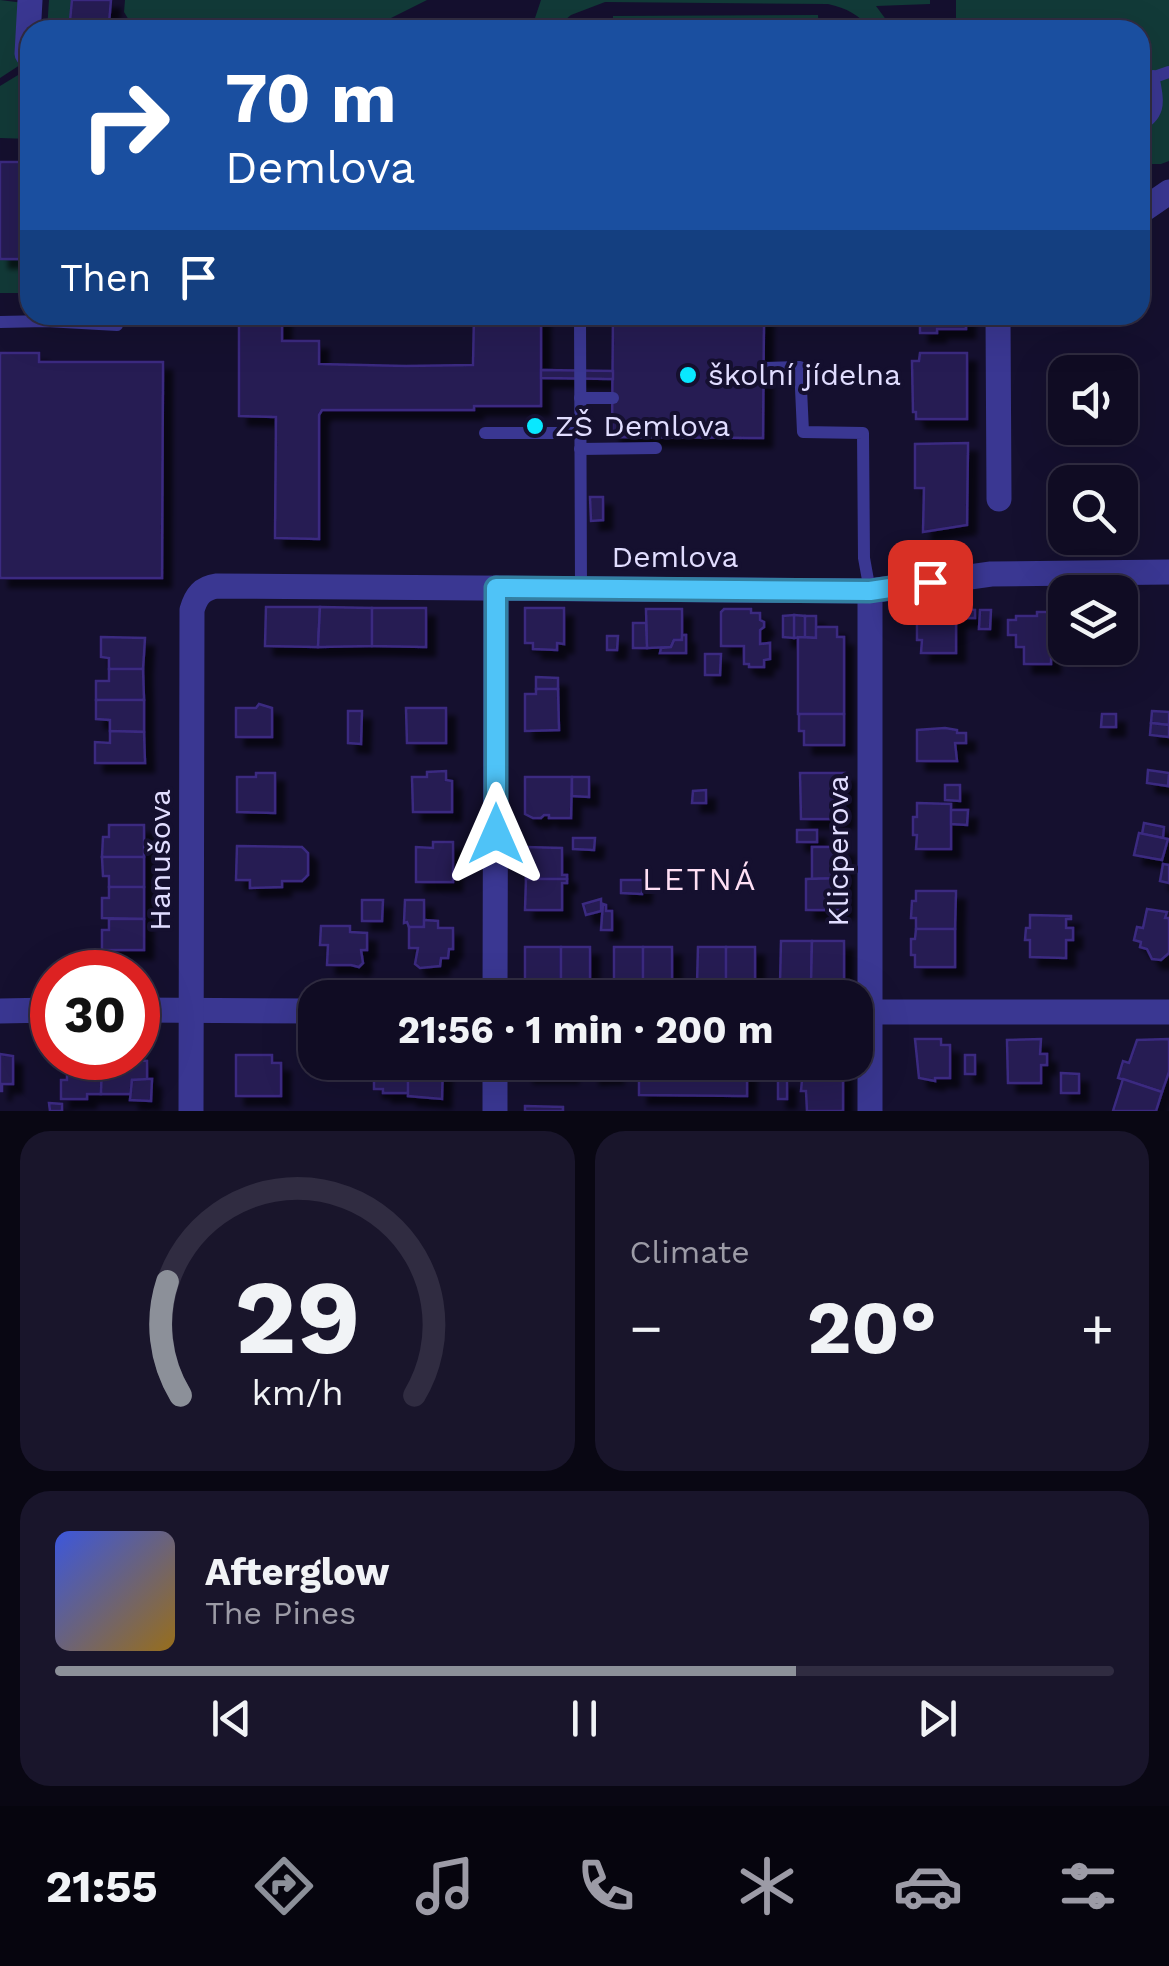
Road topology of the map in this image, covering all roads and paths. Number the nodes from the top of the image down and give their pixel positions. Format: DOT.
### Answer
graph roads {
  1 [pos="1150,87"];
  2 [pos="1150,120"];
  3 [pos="580,325"];
  4 [pos="998,325"];
  5 [pos="764,368"];
  6 [pos="580,398"];
  7 [pos="613,398"];
  8 [pos="485,433"];
  9 [pos="580,433"];
  10 [pos="656,448"];
  11 [pos="580,449"];
  12 [pos="999,499"];
  13 [pos="1169,572"];
  14 [pos="496,588"];
  15 [pos="581,589"];
  16 [pos="870,591"];
  17 [pos="192,610"];
  18 [pos="496,980"];
  19 [pos="864,980"];
  20 [pos="30,1010"];
  21 [pos="160,1010"];
  22 [pos="192,1010"];
  23 [pos="0,1011"];
  24 [pos="298,1011"];
  25 [pos="873,1012"];
  26 [pos="1169,1012"];
  27 [pos="495,1080"];
  28 [pos="868,1080"];
  29 [pos="191,1111"];
  30 [pos="495,1111"];
  31 [pos="870,1111"];
  1 -- 2 [label="lane"];
  3 -- 6 [label="lane"];
  4 -- 12 [label="street"];
  5 -- 16 [label="lane"];
  6 -- 7 [label="lane"];
  6 -- 9 [label="lane"];
  8 -- 9 [label="lane"];
  9 -- 11 [label="lane"];
  10 -- 11 [label="lane"];
  11 -- 15 [label="lane"];
  13 -- 16 [label="street, Demlova"];
  14 -- 15 [label="street, Demlova"];
  14 -- 17 [label="street, Demlova"];
  14 -- 18 [label="street"];
  15 -- 16 [label="street, Demlova"];
  16 -- 19 [label="street, Klicperova"];
  17 -- 22 [label="street, Hanušova"];
  20 -- 23 [label="street"];
  21 -- 22 [label="street"];
  22 -- 24 [label="street"];
  22 -- 29 [label="street, Hanušova"];
  25 -- 26 [label="street"];
  27 -- 30 [label="street"];
  28 -- 31 [label="street, Klicperova"];
}
